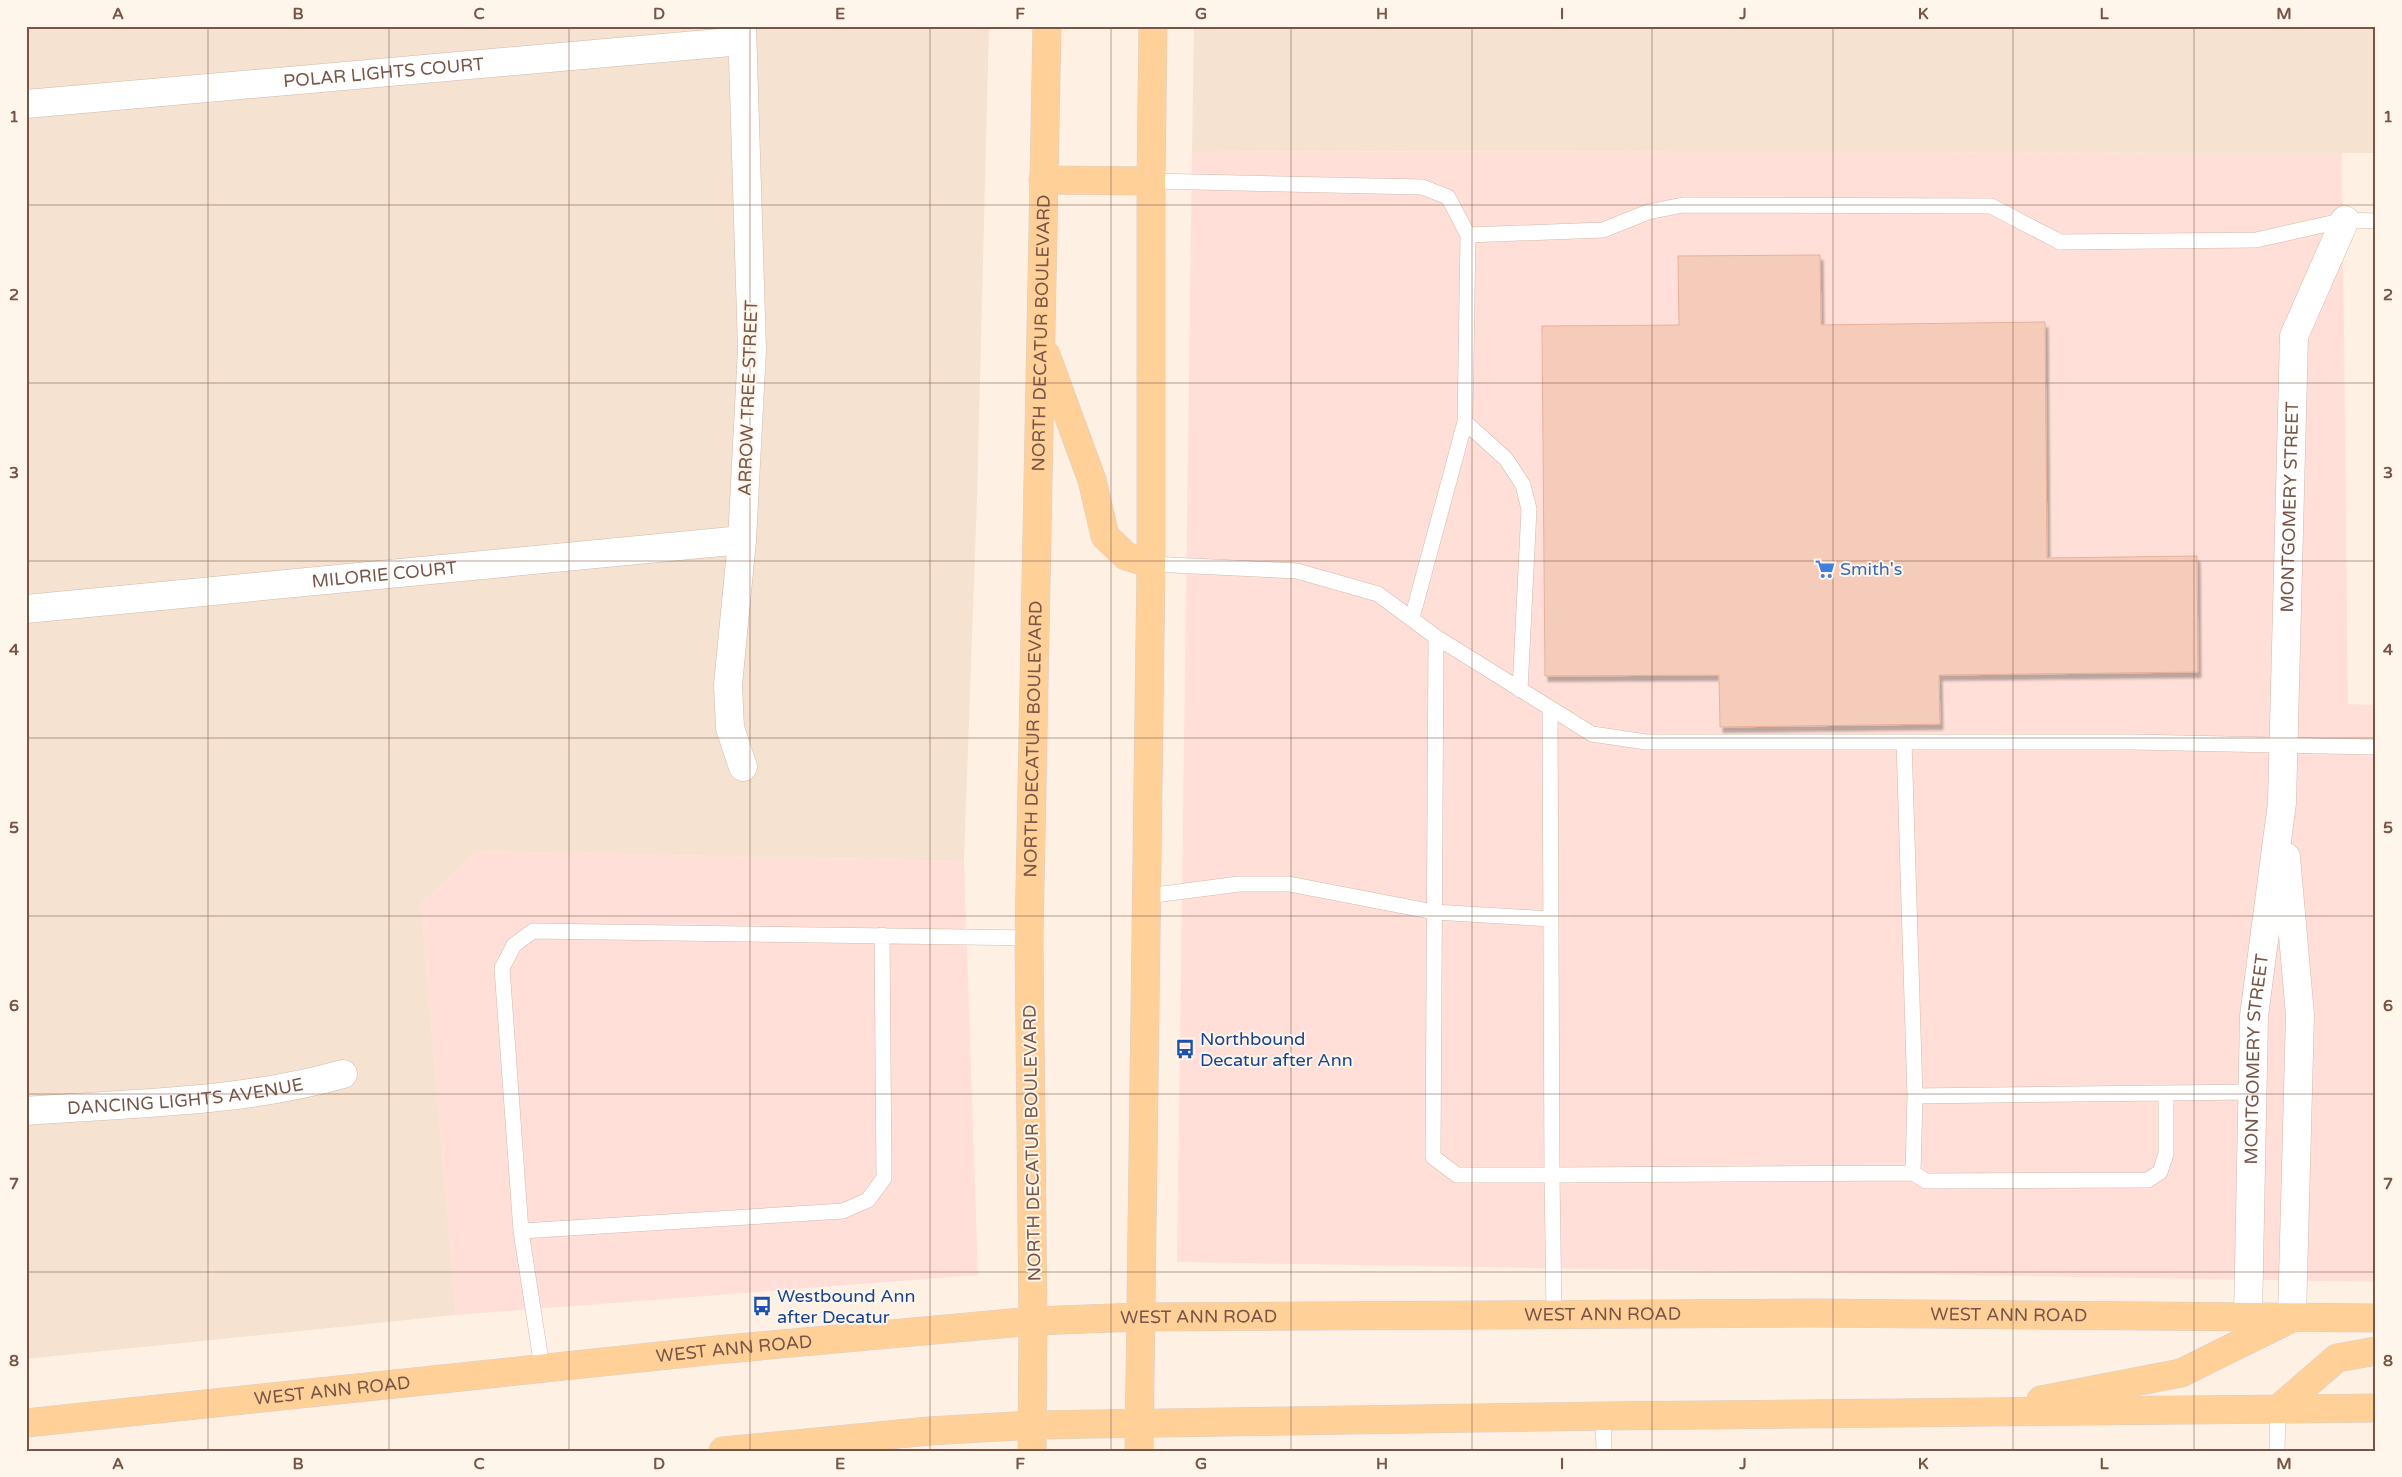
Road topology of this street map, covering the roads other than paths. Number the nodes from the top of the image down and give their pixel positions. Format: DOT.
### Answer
graph roads {
  1 [pos="1047,26"];
  2 [pos="1153,26"];
  3 [pos="742,34"];
  4 [pos="26,104"];
  5 [pos="1043,180"];
  6 [pos="1151,181"];
  7 [pos="2345,220"];
  8 [pos="2376,221"];
  9 [pos="1468,235"];
  10 [pos="1040,340"];
  11 [pos="1465,422"];
  12 [pos="742,540"];
  13 [pos="1152,564"];
  14 [pos="26,609"];
  15 [pos="1412,618"];
  16 [pos="1436,637"];
  17 [pos="1520,690"];
  18 [pos="1550,708"];
  19 [pos="1904,742"];
  20 [pos="2283,745"];
  21 [pos="2376,747"];
  22 [pos="743,767"];
  23 [pos="2282,803"];
  24 [pos="1147,896"];
  25 [pos="1434,912"];
  26 [pos="1551,919"];
  27 [pos="882,935"];
  28 [pos="1029,938"];
  29 [pos="343,1074"];
  30 [pos="2253,1092"];
  31 [pos="2166,1093"];
  32 [pos="1914,1096"];
  33 [pos="26,1111"];
  34 [pos="1913,1173"];
  35 [pos="1552,1175"];
  36 [pos="520,1231"];
  37 [pos="1554,1314"];
  38 [pos="2248,1317"];
  39 [pos="1140,1318"];
  40 [pos="2292,1318"];
  41 [pos="2376,1318"];
  42 [pos="1033,1321"];
  43 [pos="2376,1351"];
  44 [pos="542,1367"];
  45 [pos="2376,1408"];
  46 [pos="2278,1409"];
  47 [pos="1968,1414"];
  48 [pos="1603,1416"];
  49 [pos="26,1423"];
  50 [pos="1139,1424"];
  51 [pos="1032,1438"];
  52 [pos="723,1451"];
  53 [pos="1139,1451"];
  54 [pos="1604,1451"];
  55 [pos="2278,1451"];
  1 -- 5 [label="main road, NORTH DECATUR BOULEVARD"];
  2 -- 6 [label="main road"];
  3 -- 4 [label="street, POLAR LIGHTS COURT"];
  3 -- 12 [label="street, ARROW TREE STREET"];
  5 -- 6 [label="main road"];
  5 -- 10 [label="main road, NORTH DECATUR BOULEVARD"];
  6 -- 9 [label="lane"];
  6 -- 13 [label="main road"];
  7 -- 8 [label="lane"];
  7 -- 9 [label="lane"];
  7 -- 20 [label="street, MONTGOMERY STREET"];
  9 -- 11 [label="lane"];
  10 -- 13 [label="main road"];
  10 -- 28 [label="main road, NORTH DECATUR BOULEVARD"];
  11 -- 15 [label="lane"];
  11 -- 17 [label="lane"];
  12 -- 14 [label="street, MILORIE COURT"];
  12 -- 22 [label="street, ARROW TREE STREET"];
  13 -- 15 [label="lane"];
  13 -- 24 [label="main road"];
  15 -- 16 [label="lane"];
  16 -- 17 [label="lane"];
  16 -- 25 [label="lane"];
  17 -- 18 [label="lane"];
  18 -- 19 [label="lane"];
  18 -- 26 [label="lane"];
  19 -- 20 [label="lane"];
  19 -- 32 [label="lane"];
  20 -- 21 [label="lane"];
  20 -- 23 [label="street, MONTGOMERY STREET"];
  23 -- 30 [label="street, MONTGOMERY STREET"];
  23 -- 40 [label="street, MONTGOMERY STREET"];
  24 -- 25 [label="lane"];
  24 -- 39 [label="main road"];
  25 -- 26 [label="lane"];
  25 -- 35 [label="lane"];
  26 -- 35 [label="lane"];
  27 -- 28 [label="lane"];
  27 -- 36 [label="lane"];
  27 -- 36 [label="lane"];
  28 -- 42 [label="main road, NORTH DECATUR BOULEVARD"];
  29 -- 33 [label="street, DANCING LIGHTS AVENUE"];
  30 -- 31 [label="lane"];
  30 -- 38 [label="street, MONTGOMERY STREET"];
  31 -- 32 [label="lane"];
  31 -- 34 [label="lane"];
  32 -- 34 [label="lane"];
  34 -- 35 [label="lane"];
  35 -- 37 [label="lane"];
  36 -- 44 [label="lane"];
  37 -- 38 [label="main road, WEST ANN ROAD"];
  37 -- 39 [label="main road, WEST ANN ROAD"];
  38 -- 40 [label="main road, WEST ANN ROAD"];
  39 -- 42 [label="main road, WEST ANN ROAD"];
  39 -- 50 [label="main road"];
  40 -- 41 [label="main road, WEST ANN ROAD"];
  40 -- 47 [label="main road"];
  42 -- 44 [label="main road, WEST ANN ROAD"];
  42 -- 51 [label="main road, NORTH DECATUR BOULEVARD"];
  43 -- 46 [label="main road"];
  44 -- 49 [label="main road, WEST ANN ROAD"];
  45 -- 46 [label="main road"];
  46 -- 47 [label="main road"];
  46 -- 55 [label="lane"];
  47 -- 48 [label="main road"];
  48 -- 50 [label="main road"];
  48 -- 54 [label="lane"];
  50 -- 51 [label="main road"];
  50 -- 53 [label="main road"];
  51 -- 52 [label="main road"];
}
